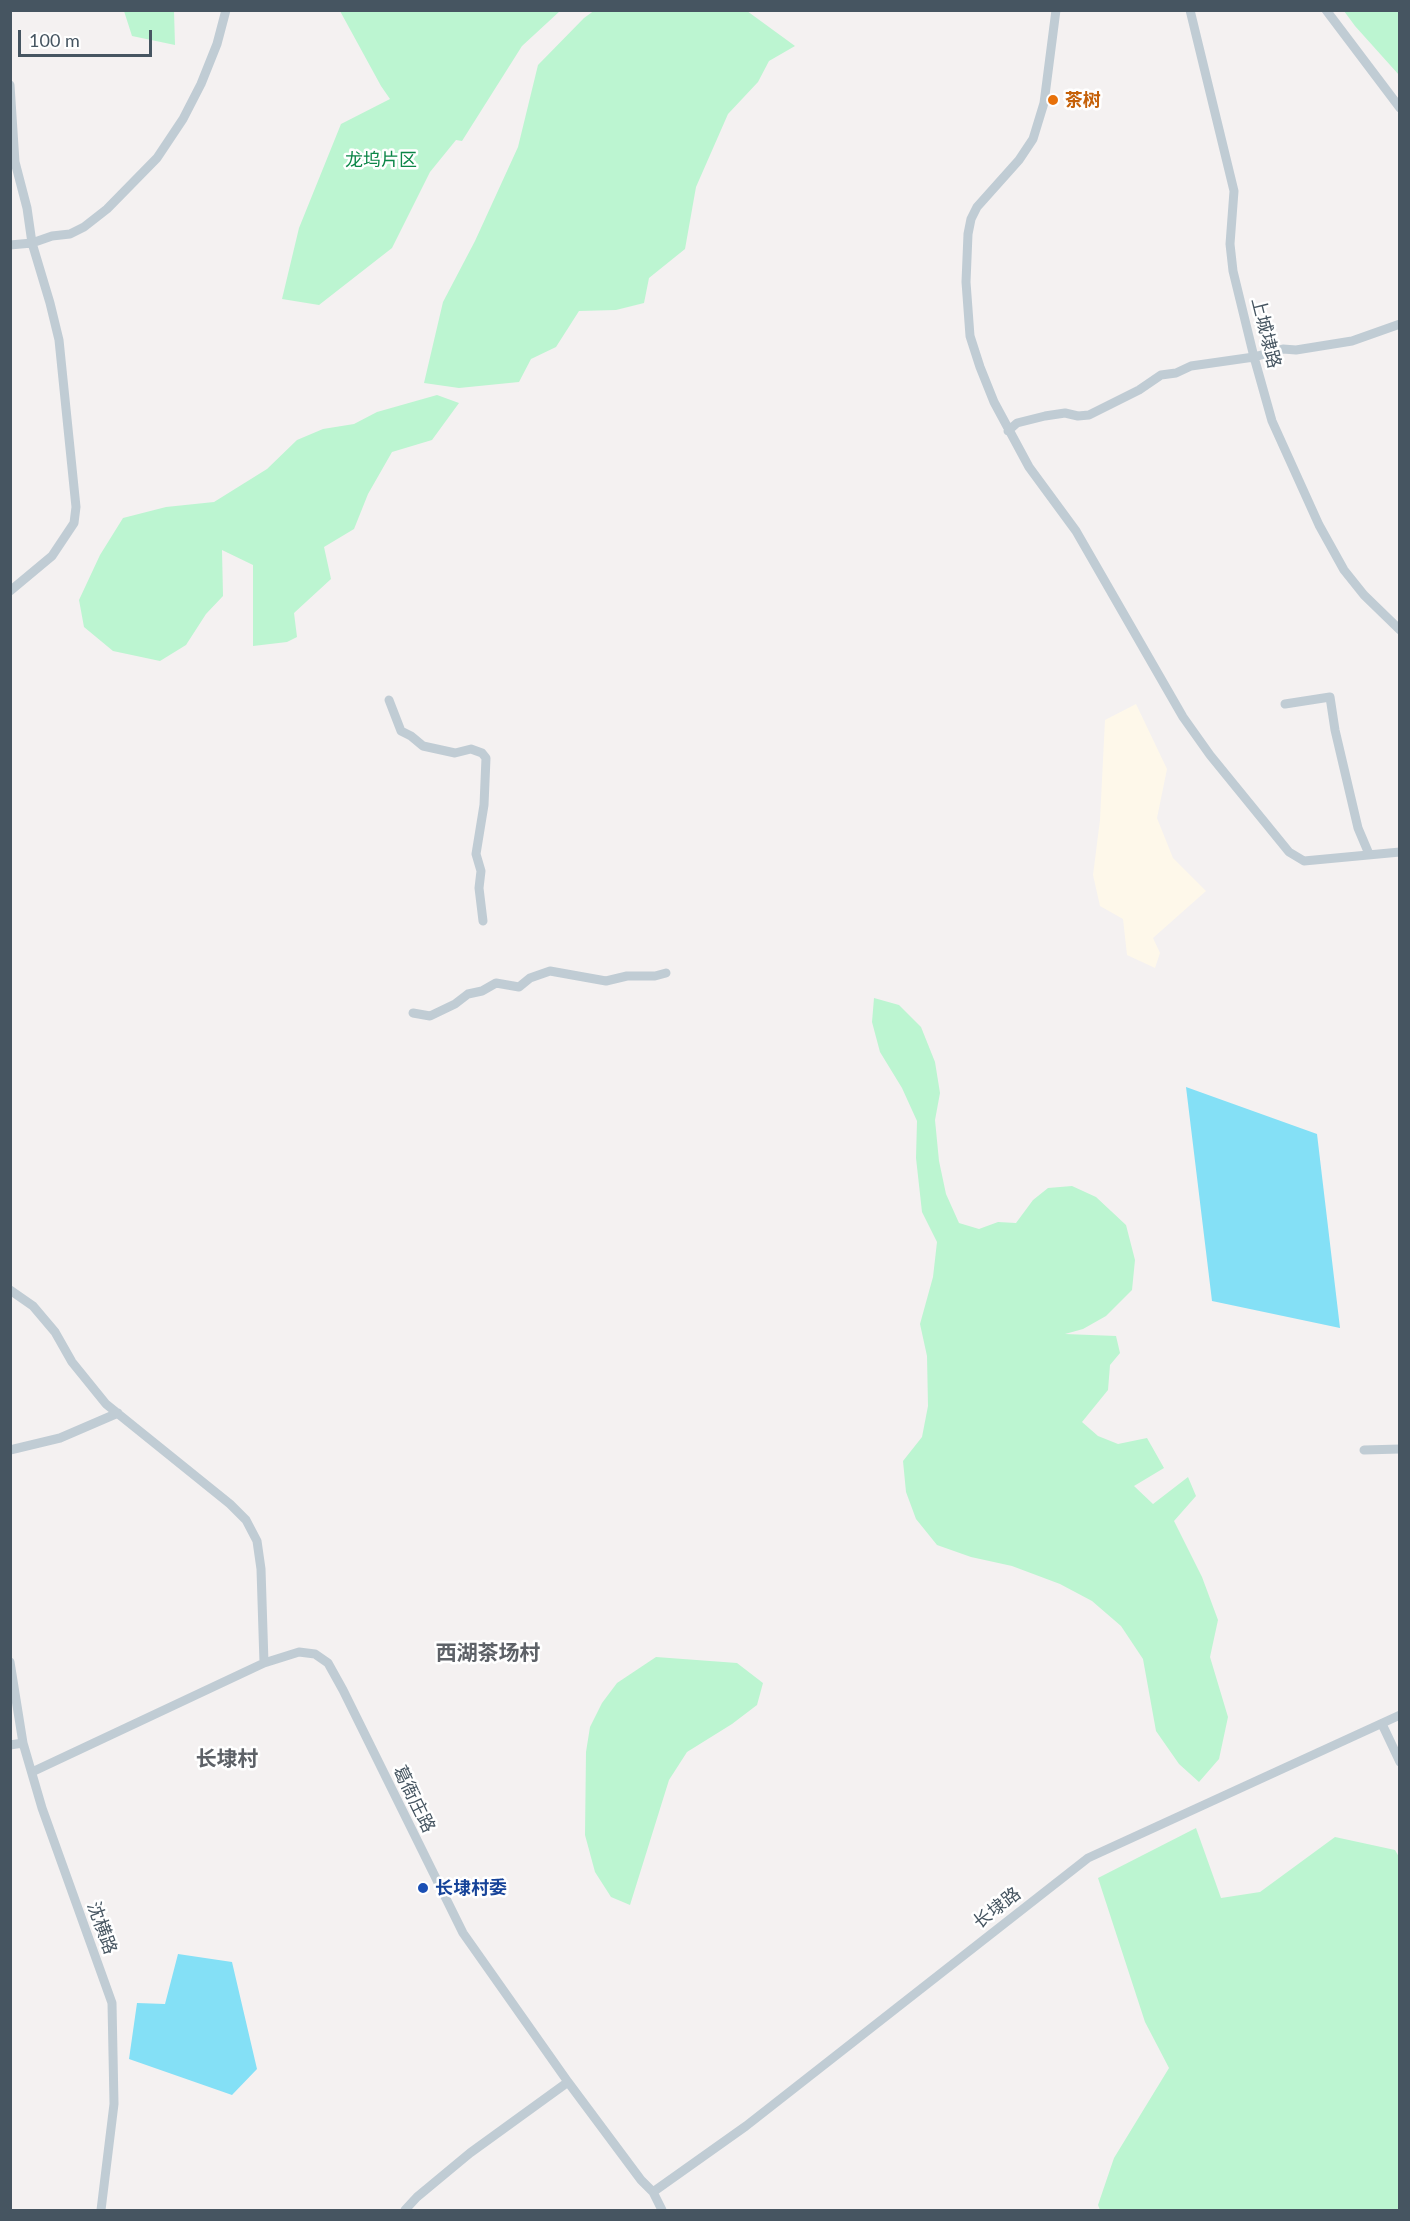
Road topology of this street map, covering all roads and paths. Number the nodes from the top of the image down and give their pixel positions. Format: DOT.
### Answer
graph roads {
  1 [pos="226,10"];
  2 [pos="1056,10"];
  3 [pos="1190,10"];
  4 [pos="1326,10"];
  5 [pos="10,85"];
  6 [pos="1400,108"];
  7 [pos="32,243"];
  8 [pos="10,245"];
  9 [pos="1400,324"];
  10 [pos="1254,357"];
  11 [pos="1008,431"];
  12 [pos="10,591"];
  13 [pos="1400,630"];
  14 [pos="389,700"];
  15 [pos="1285,704"];
  16 [pos="1400,852"];
  17 [pos="1369,854"];
  18 [pos="483,921"];
  19 [pos="666,973"];
  20 [pos="412,1013"];
  21 [pos="10,1290"];
  22 [pos="118,1413"];
  23 [pos="1400,1449"];
  24 [pos="10,1450"];
  25 [pos="1364,1450"];
  26 [pos="10,1662"];
  27 [pos="264,1663"];
  28 [pos="1400,1715"];
  29 [pos="1382,1724"];
  30 [pos="23,1743"];
  31 [pos="10,1745"];
  32 [pos="1400,1762"];
  33 [pos="32,1772"];
  34 [pos="568,2082"];
  35 [pos="653,2192"];
  36 [pos="101,2211"];
  37 [pos="405,2211"];
  38 [pos="662,2211"];
  1 -- 7 [label="street"];
  2 -- 11 [label="street"];
  3 -- 10 [label="street, 上城埭路"];
  4 -- 6 [label="street"];
  5 -- 7 [label="street"];
  7 -- 8 [label="street"];
  7 -- 12 [label="street"];
  9 -- 10 [label="street"];
  10 -- 11 [label="street"];
  10 -- 13 [label="street, 上城埭路"];
  11 -- 17 [label="street"];
  14 -- 18 [label="street"];
  15 -- 17 [label="street"];
  16 -- 17 [label="street"];
  19 -- 20 [label="street"];
  21 -- 22 [label="street"];
  22 -- 24 [label="street"];
  22 -- 27 [label="street"];
  23 -- 25 [label="street"];
  26 -- 30 [label="street, 沈横路"];
  27 -- 33 [label="street, 葛衙庄路"];
  27 -- 34 [label="street, 葛衙庄路"];
  28 -- 29 [label="street, 长埭路"];
  29 -- 32 [label="street"];
  29 -- 35 [label="street, 长埭路"];
  30 -- 31 [label="street"];
  30 -- 33 [label="street, 沈横路"];
  33 -- 36 [label="street, 沈横路"];
  34 -- 35 [label="street, 葛衙庄路"];
  34 -- 37 [label="street"];
  35 -- 38 [label="street, 葛衙庄路"];
}
